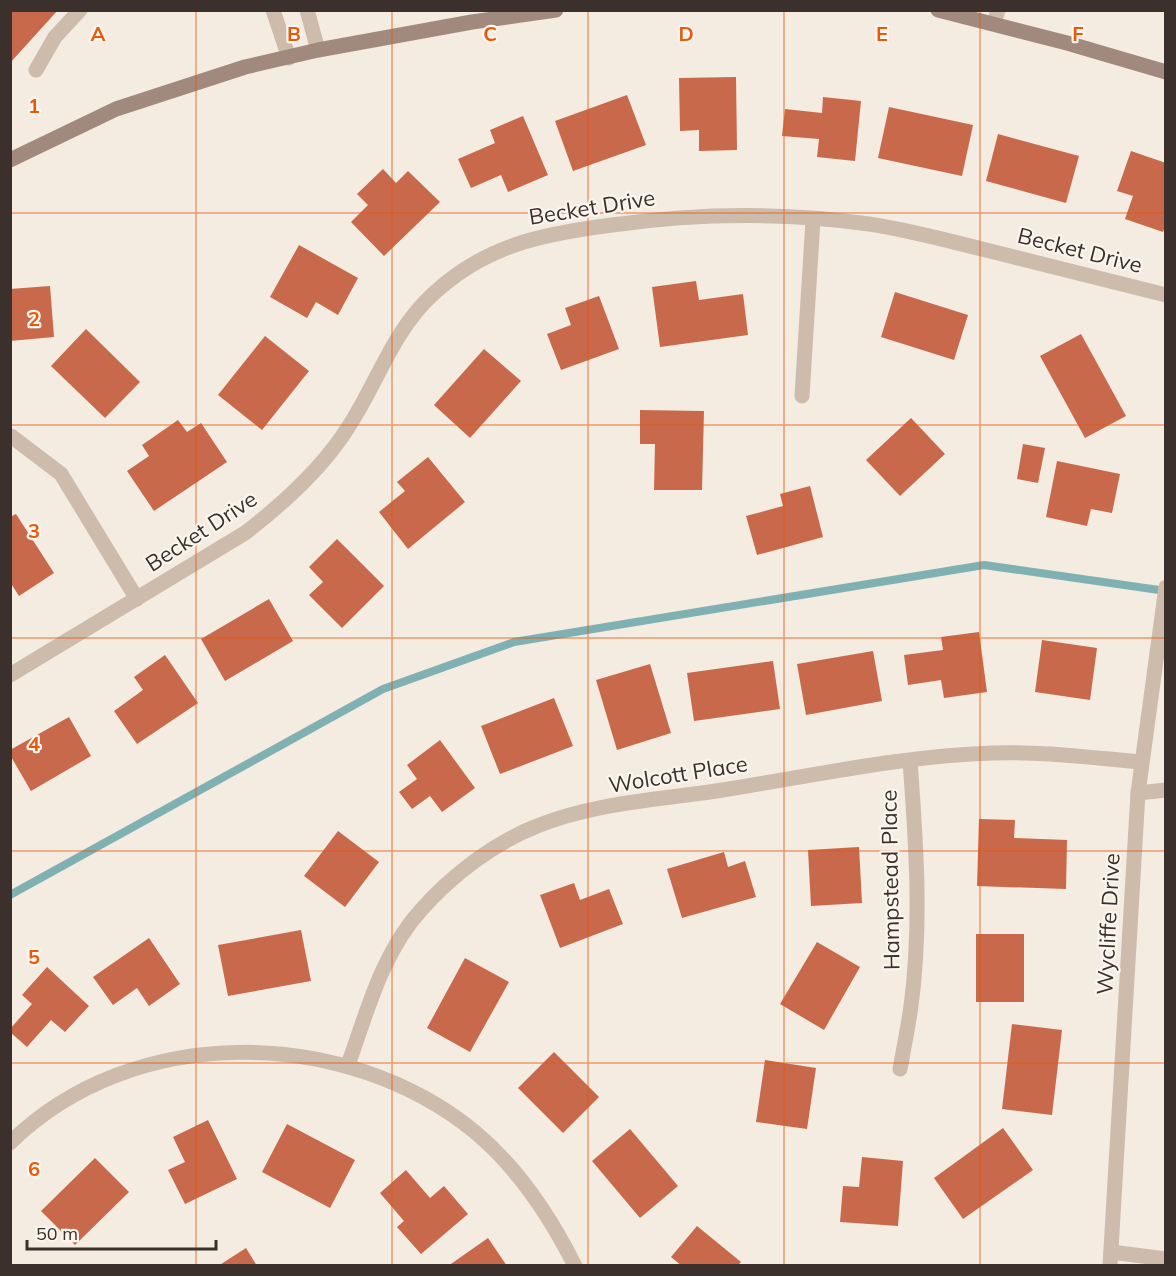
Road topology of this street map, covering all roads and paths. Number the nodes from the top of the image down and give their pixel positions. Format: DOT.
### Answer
graph roads {
  1 [pos="80,10"];
  2 [pos="273,10"];
  3 [pos="307,10"];
  4 [pos="556,10"];
  5 [pos="938,10"];
  6 [pos="996,16"];
  7 [pos="318,50"];
  8 [pos="288,58"];
  9 [pos="36,70"];
  10 [pos="1166,72"];
  11 [pos="12,156"];
  12 [pos="813,220"];
  13 [pos="1166,295"];
  14 [pos="802,396"];
  15 [pos="11,436"];
  16 [pos="1166,587"];
  17 [pos="137,599"];
  18 [pos="10,675"];
  19 [pos="910,761"];
  20 [pos="1142,762"];
  21 [pos="1166,790"];
  22 [pos="1138,793"];
  23 [pos="348,1065"];
  24 [pos="900,1070"];
  25 [pos="10,1143"];
  26 [pos="1110,1259"];
  27 [pos="1166,1259"];
  28 [pos="575,1266"];
  1 -- 9 [label="street"];
  2 -- 8 [label="street"];
  3 -- 7 [label="street"];
  4 -- 7 [label="street"];
  5 -- 6 [label="street"];
  6 -- 10 [label="street"];
  7 -- 8 [label="street"];
  8 -- 11 [label="street"];
  12 -- 13 [label="street, Becket Drive"];
  12 -- 14 [label="street"];
  12 -- 17 [label="street, Becket Drive"];
  15 -- 17 [label="street"];
  16 -- 20 [label="street, Wycliffe Drive"];
  17 -- 18 [label="street, Becket Drive"];
  19 -- 20 [label="street, Wolcott Place"];
  19 -- 23 [label="street, Wolcott Place"];
  19 -- 24 [label="street, Hampstead Place"];
  20 -- 22 [label="street, Wycliffe Drive"];
  21 -- 22 [label="street"];
  22 -- 26 [label="street, Wycliffe Drive"];
  23 -- 25 [label="street"];
  23 -- 28 [label="street"];
  26 -- 27 [label="street"];
}
